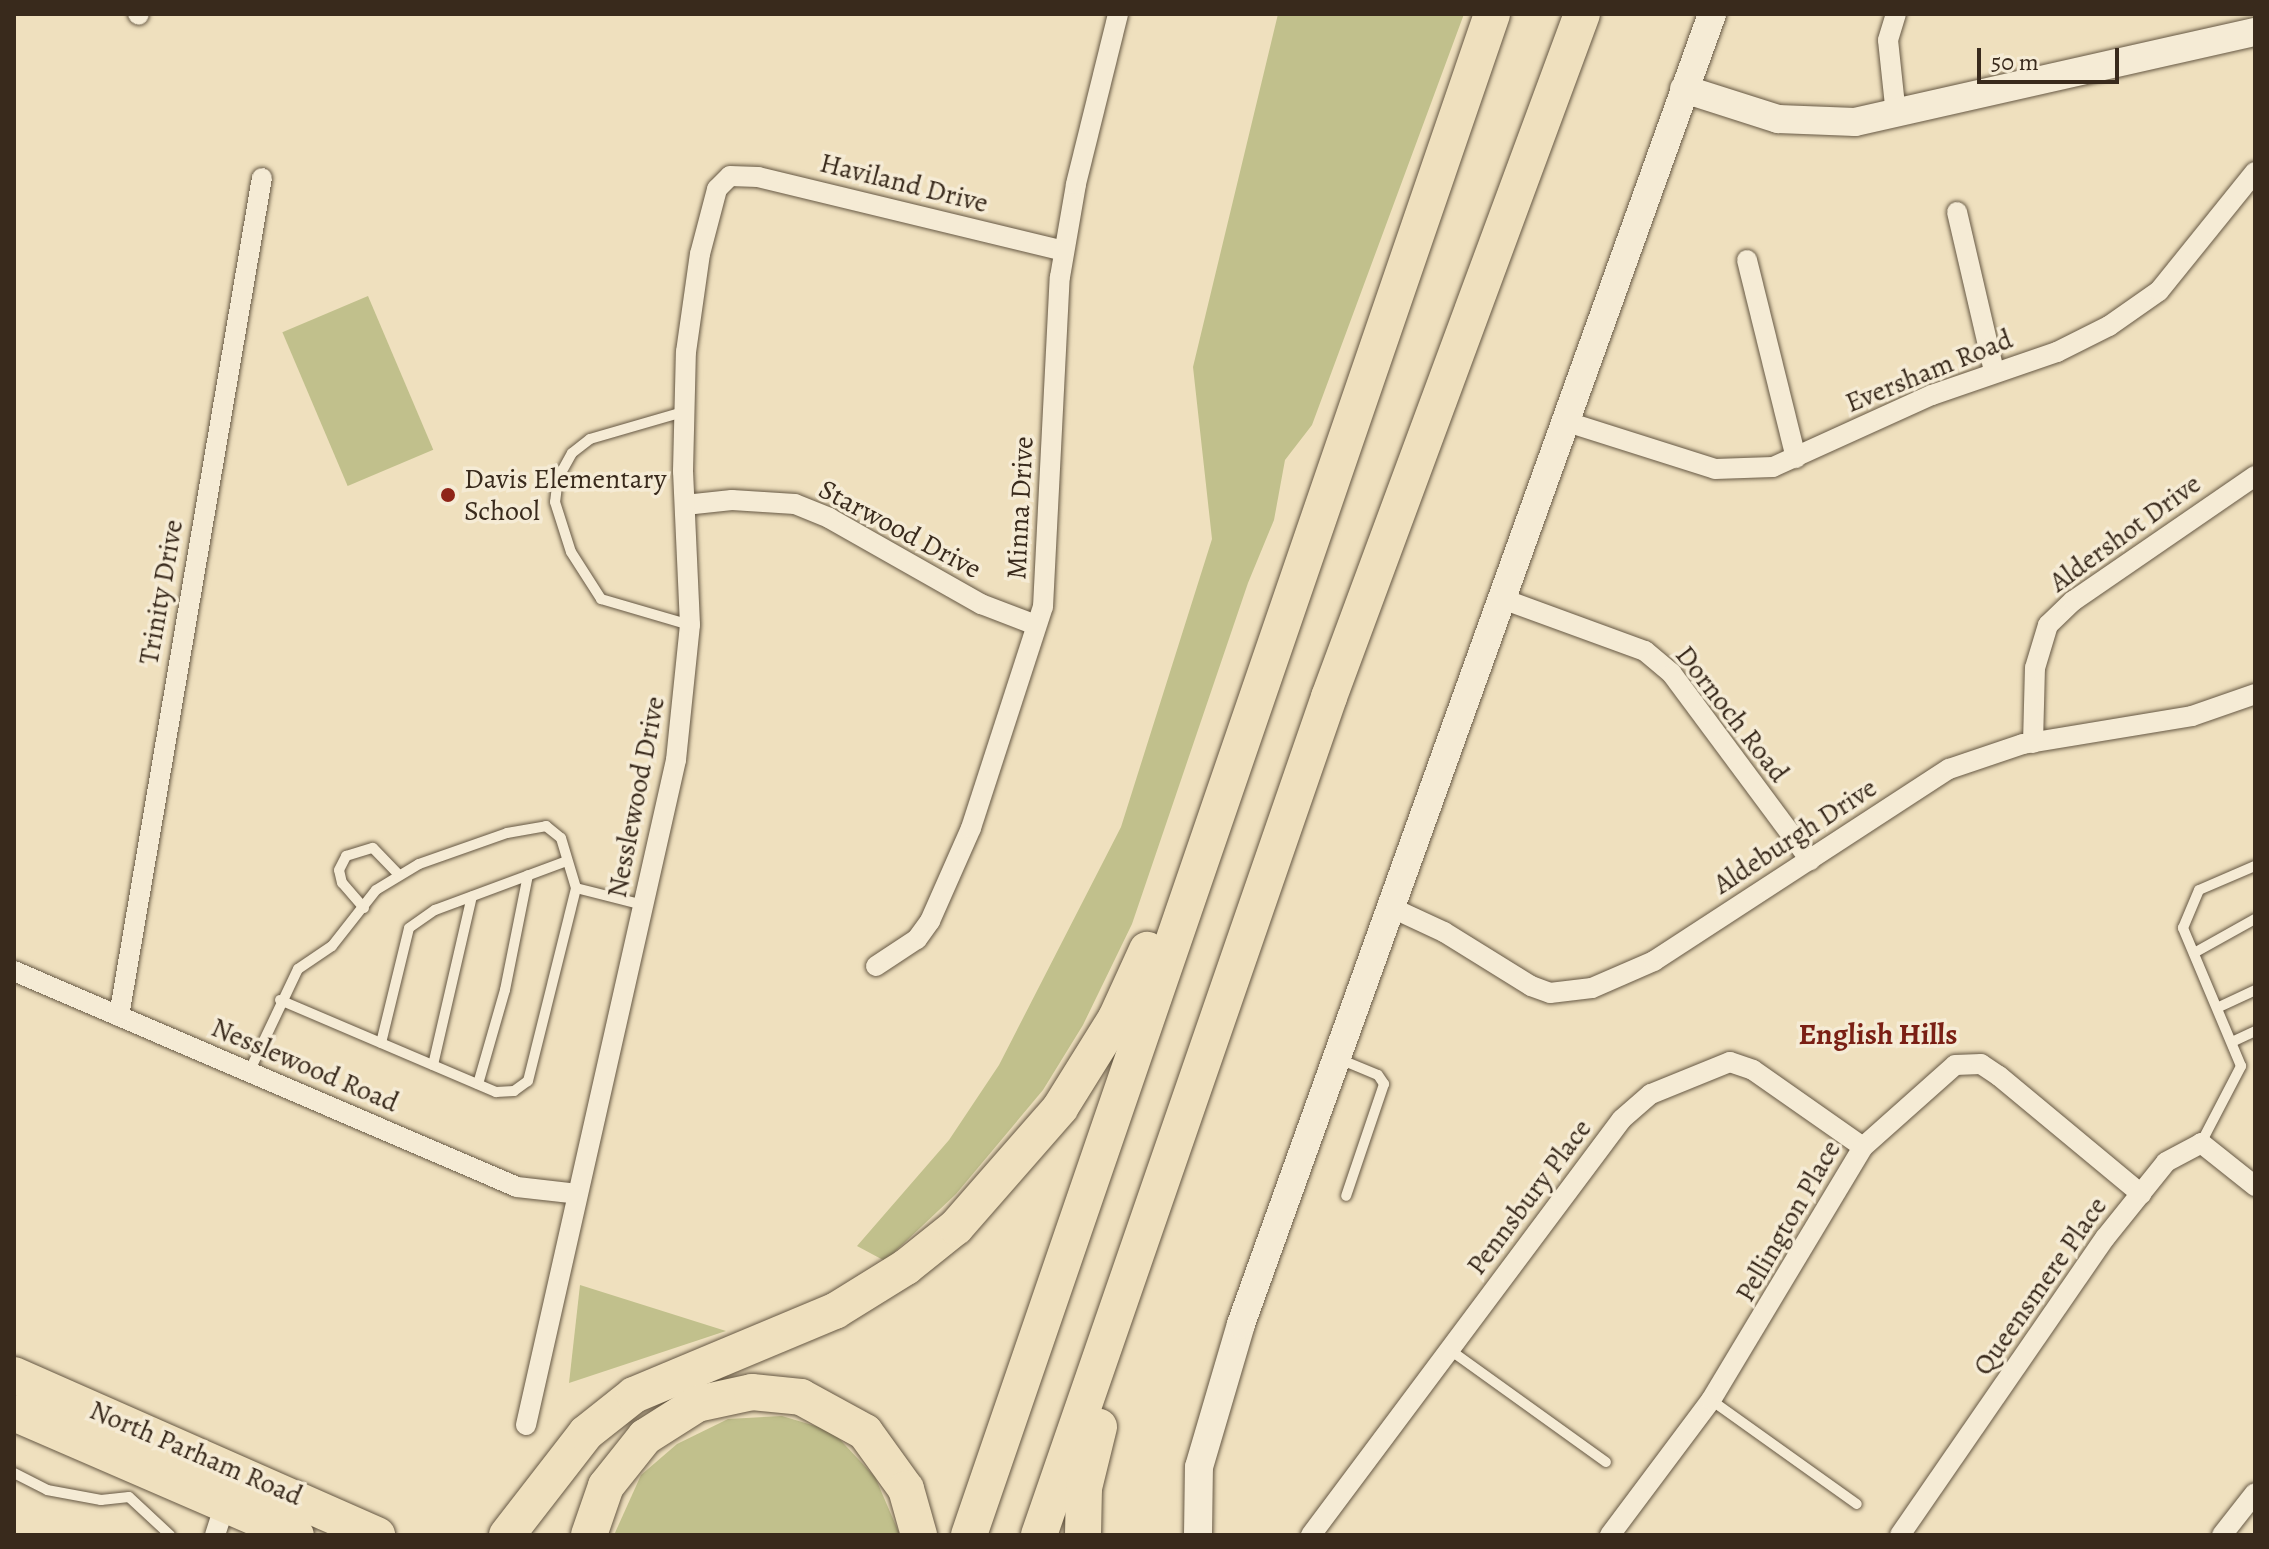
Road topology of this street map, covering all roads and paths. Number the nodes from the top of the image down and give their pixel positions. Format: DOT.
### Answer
graph roads {
  1 [pos="1118,14"];
  2 [pos="1492,14"];
  3 [pos="1582,14"];
  4 [pos="1712,14"];
  5 [pos="1896,14"];
  6 [pos="2255,32"];
  7 [pos="1684,89"];
  8 [pos="1896,115"];
  9 [pos="2255,172"];
  10 [pos="730,176"];
  11 [pos="262,178"];
  12 [pos="1957,212"];
  13 [pos="1063,251"];
  14 [pos="1747,260"];
  15 [pos="1994,371"];
  16 [pos="683,412"];
  17 [pos="1564,421"];
  18 [pos="1796,458"];
  19 [pos="2255,476"];
  20 [pos="685,505"];
  21 [pos="1500,598"];
  22 [pos="690,625"];
  23 [pos="1036,625"];
  24 [pos="2255,694"];
  25 [pos="1244,734"];
  26 [pos="2033,743"];
  27 [pos="1810,860"];
  28 [pos="567,861"];
  29 [pos="2255,866"];
  30 [pos="398,874"];
  31 [pos="528,875"];
  32 [pos="576,888"];
  33 [pos="472,896"];
  34 [pos="643,905"];
  35 [pos="1388,906"];
  36 [pos="364,908"];
  37 [pos="2255,919"];
  38 [pos="2194,953"];
  39 [pos="876,966"];
  40 [pos="14,971"];
  41 [pos="2255,990"];
  42 [pos="280,1000"];
  43 [pos="2219,1007"];
  44 [pos="119,1016"];
  45 [pos="2255,1031"];
  46 [pos="2234,1041"];
  47 [pos="381,1043"];
  48 [pos="1336,1057"];
  49 [pos="433,1065"];
  50 [pos="249,1072"];
  51 [pos="478,1084"];
  52 [pos="2201,1143"];
  53 [pos="1863,1147"];
  54 [pos="1171,1149"];
  55 [pos="2255,1186"];
  56 [pos="578,1194"];
  57 [pos="2141,1194"];
  58 [pos="1346,1196"];
  59 [pos="1450,1350"];
  60 [pos="14,1375"];
  61 [pos="1711,1400"];
  62 [pos="14,1413"];
  63 [pos="526,1425"];
  64 [pos="1606,1462"];
  65 [pos="14,1473"];
  66 [pos="2255,1493"];
  67 [pos="1857,1504"];
  68 [pos="528,1519"];
  69 [pos="220,1520"];
  70 [pos="170,1535"];
  71 [pos="296,1535"];
  72 [pos="377,1535"];
  73 [pos="507,1535"];
  74 [pos="589,1535"];
  75 [pos="919,1535"];
  76 [pos="969,1535"];
  77 [pos="1039,1535"];
  78 [pos="1083,1535"];
  79 [pos="1198,1535"];
  80 [pos="1311,1535"];
  81 [pos="1610,1535"];
  82 [pos="1900,1535"];
  83 [pos="2222,1535"];
  1 -- 13 [label="street, Minna Drive"];
  2 -- 25 [label="highway"];
  3 -- 54 [label="highway"];
  4 -- 7 [label="street"];
  5 -- 8 [label="street"];
  6 -- 8 [label="street"];
  7 -- 8 [label="street"];
  7 -- 17 [label="street"];
  9 -- 15 [label="street, Eversham Road"];
  10 -- 13 [label="street, Haviland Drive"];
  10 -- 16 [label="street, Nesslewood Drive"];
  11 -- 44 [label="street, Trinity Drive"];
  12 -- 15 [label="street"];
  13 -- 23 [label="street, Minna Drive"];
  14 -- 18 [label="street"];
  15 -- 18 [label="street, Eversham Road"];
  16 -- 20 [label="street, Nesslewood Drive"];
  16 -- 22 [label="lane"];
  17 -- 18 [label="street, Eversham Road"];
  17 -- 21 [label="street"];
  19 -- 26 [label="street, Aldershot Drive"];
  20 -- 22 [label="street, Nesslewood Drive"];
  20 -- 23 [label="street, Starwood Drive"];
  21 -- 27 [label="street, Dornoch Road"];
  21 -- 35 [label="street"];
  22 -- 34 [label="street, Nesslewood Drive"];
  23 -- 39 [label="street, Minna Drive"];
  24 -- 26 [label="street, Aldeburgh Drive"];
  25 -- 68 [label="highway"];
  25 -- 76 [label="highway"];
  26 -- 27 [label="street, Aldeburgh Drive"];
  27 -- 35 [label="street, Aldeburgh Drive"];
  28 -- 30 [label="lane"];
  28 -- 31 [label="lane"];
  28 -- 32 [label="lane"];
  29 -- 38 [label="lane"];
  30 -- 36 [label="lane"];
  30 -- 36 [label="lane"];
  31 -- 33 [label="lane"];
  31 -- 51 [label="lane"];
  32 -- 34 [label="lane"];
  32 -- 51 [label="lane"];
  33 -- 47 [label="lane"];
  33 -- 49 [label="lane"];
  34 -- 56 [label="street, Nesslewood Drive"];
  35 -- 48 [label="street"];
  36 -- 42 [label="lane"];
  37 -- 38 [label="lane"];
  38 -- 43 [label="lane"];
  40 -- 44 [label="street, Nesslewood Road"];
  41 -- 43 [label="lane"];
  42 -- 47 [label="lane"];
  42 -- 50 [label="lane"];
  43 -- 46 [label="lane"];
  44 -- 50 [label="street, Nesslewood Road"];
  45 -- 46 [label="lane"];
  46 -- 52 [label="lane"];
  47 -- 49 [label="lane"];
  48 -- 58 [label="lane"];
  48 -- 79 [label="street"];
  49 -- 51 [label="lane"];
  50 -- 56 [label="street, Nesslewood Road"];
  52 -- 55 [label="street"];
  52 -- 57 [label="street, Queensmere Place"];
  53 -- 57 [label="street, Pellington Place"];
  53 -- 59 [label="street, Pennsbury Place"];
  53 -- 61 [label="street, Pellington Place"];
  54 -- 77 [label="highway"];
  54 -- 78 [label="highway"];
  56 -- 63 [label="street, Nesslewood Drive"];
  57 -- 82 [label="street, Queensmere Place"];
  59 -- 64 [label="lane"];
  59 -- 80 [label="street, Pennsbury Place"];
  60 -- 72 [label="highway, North Parham Road"];
  61 -- 67 [label="lane"];
  61 -- 81 [label="street, Pellington Place"];
  62 -- 69 [label="highway, North Parham Road"];
  65 -- 70 [label="lane"];
  66 -- 83 [label="street"];
  68 -- 73 [label="highway"];
  69 -- 71 [label="highway, North Parham Road"];
  74 -- 75 [label="highway"];
}
